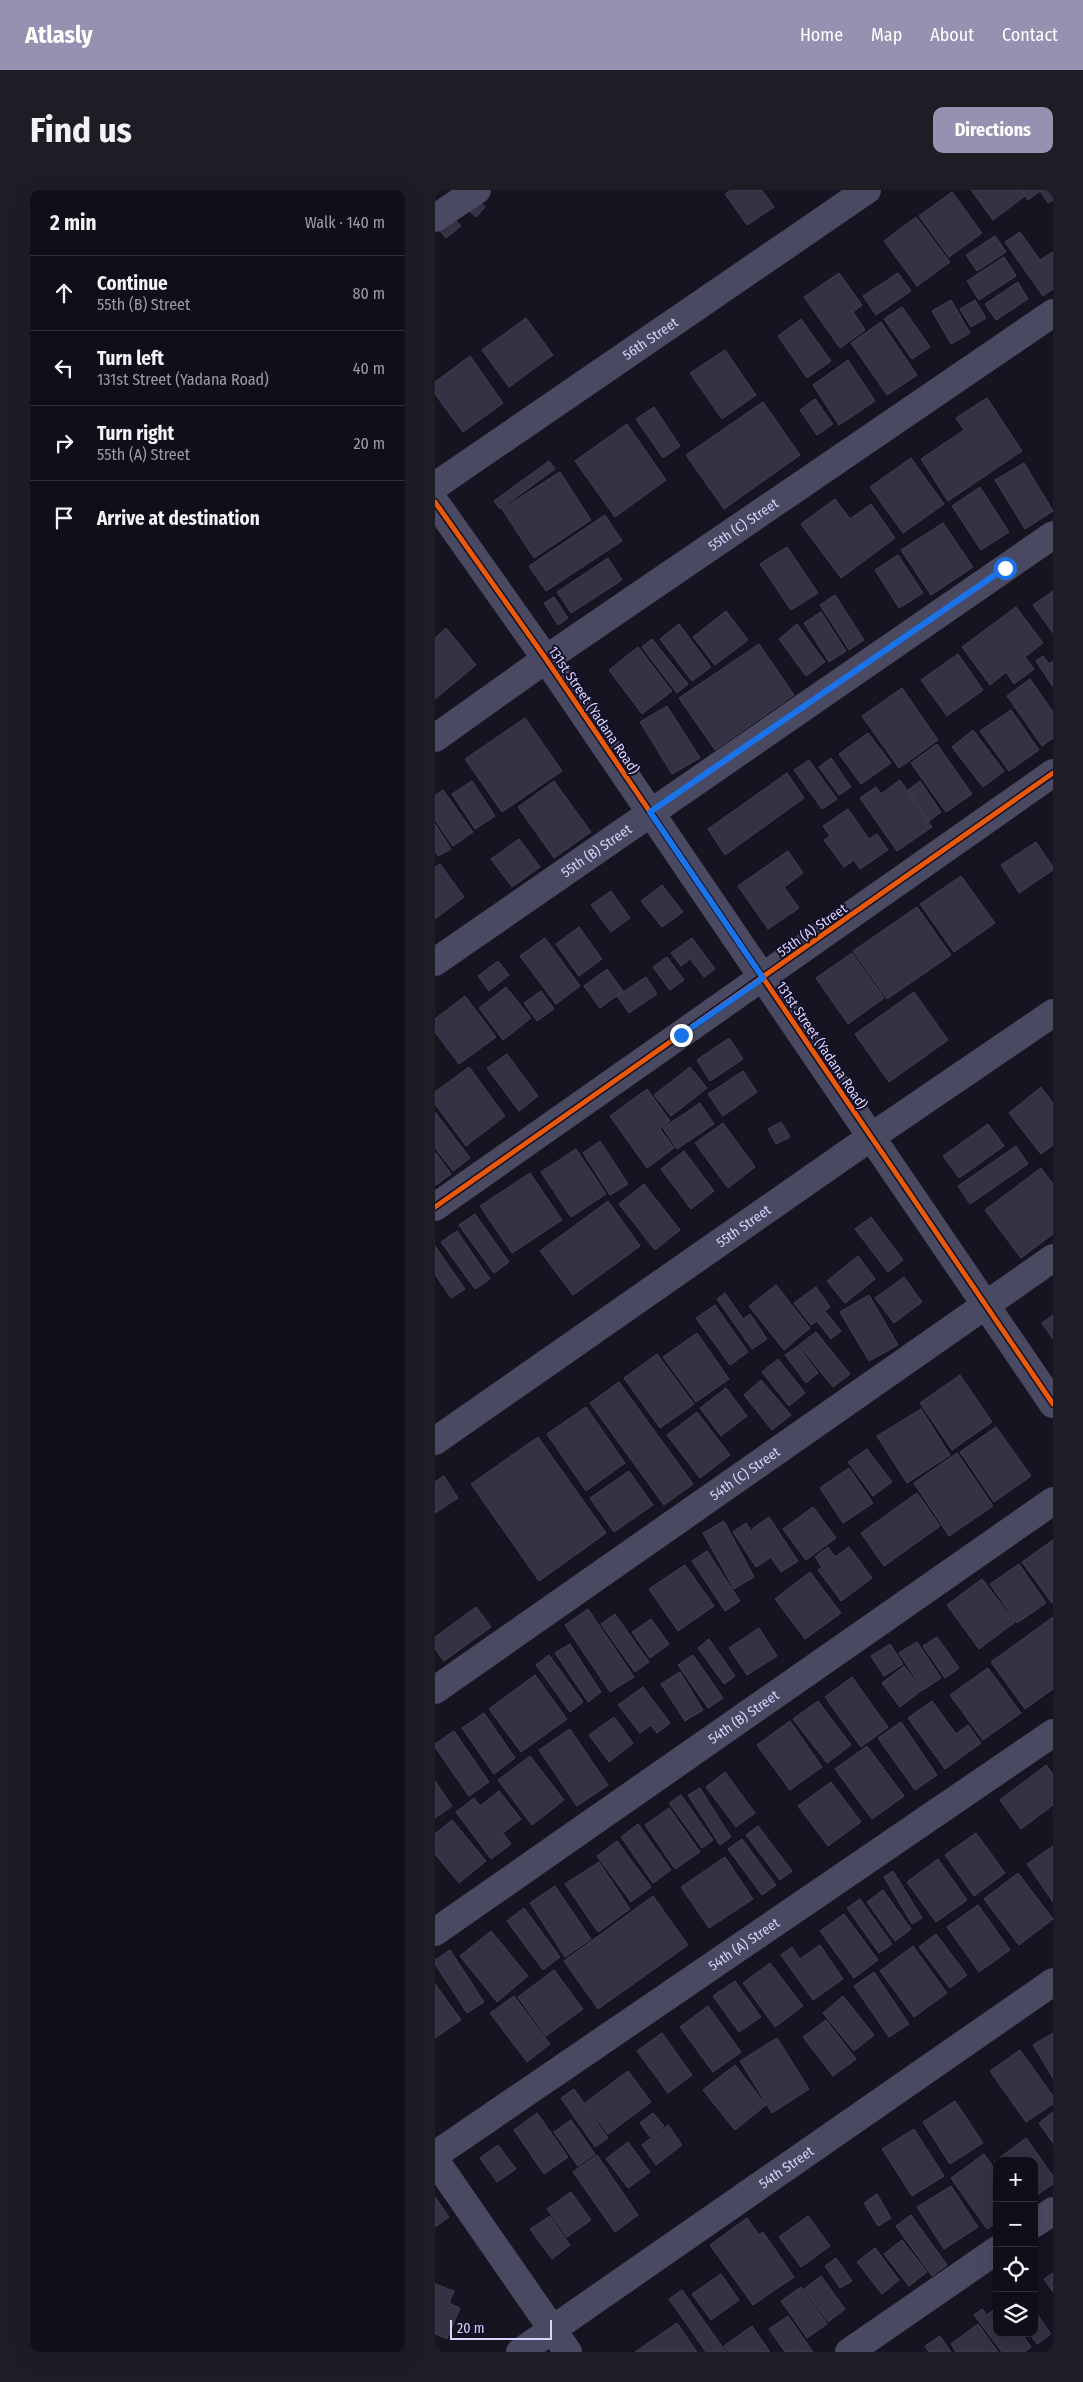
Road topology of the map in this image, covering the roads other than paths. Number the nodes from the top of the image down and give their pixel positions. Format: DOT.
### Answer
graph roads {
  1 [pos="477,190"];
  2 [pos="867,190"];
  3 [pos="435,218"];
  4 [pos="1053,313"];
  5 [pos="435,486"];
  6 [pos="435,502"];
  7 [pos="1053,535"];
  8 [pos="546,659"];
  9 [pos="435,738"];
  10 [pos="1053,773"];
  11 [pos="650,812"];
  12 [pos="435,962"];
  13 [pos="763,978"];
  14 [pos="1053,1013"];
  15 [pos="871,1136"];
  16 [pos="435,1207"];
  17 [pos="1053,1258"];
  18 [pos="985,1304"];
  19 [pos="1053,1404"];
  20 [pos="435,1441"];
  21 [pos="1053,1501"];
  22 [pos="435,1690"];
  23 [pos="1053,1733"];
  24 [pos="435,1932"];
  25 [pos="1053,1982"];
  26 [pos="435,2154"];
  27 [pos="435,2160"];
  28 [pos="1053,2211"];
  29 [pos="1038,2221"];
  30 [pos="993,2253"];
  31 [pos="553,2329"];
  32 [pos="520,2352"];
  33 [pos="568,2352"];
  34 [pos="849,2352"];
  1 -- 3 [label="street"];
  2 -- 5 [label="street, 56th Street"];
  4 -- 8 [label="street, 55th (C) Street"];
  6 -- 8 [label="street, 131st Street (Yadana Road)"];
  7 -- 11 [label="street, 55th (B) Street"];
  8 -- 9 [label="street, 55th (C) Street"];
  8 -- 11 [label="street, 131st Street (Yadana Road)"];
  10 -- 13 [label="street, 55th (A) Street"];
  11 -- 12 [label="street, 55th (B) Street"];
  11 -- 13 [label="street, 131st Street (Yadana Road)"];
  13 -- 15 [label="street, 131st Street (Yadana Road)"];
  13 -- 16 [label="street, 55th (A) Street"];
  14 -- 15 [label="street, 55th Street"];
  15 -- 18 [label="street, 131st Street (Yadana Road)"];
  15 -- 20 [label="street, 55th Street"];
  17 -- 18 [label="street, 54th (C) Street"];
  18 -- 19 [label="street, 131st Street (Yadana Road)"];
  18 -- 22 [label="street, 54th (C) Street"];
  21 -- 24 [label="street, 54th (B) Street"];
  23 -- 26 [label="street, 54th (A) Street"];
  25 -- 31 [label="street, 54th Street"];
  27 -- 31 [label="street"];
  28 -- 29 [label="street"];
  30 -- 34 [label="street"];
  31 -- 32 [label="street, 54th Street"];
  31 -- 33 [label="street"];
}
